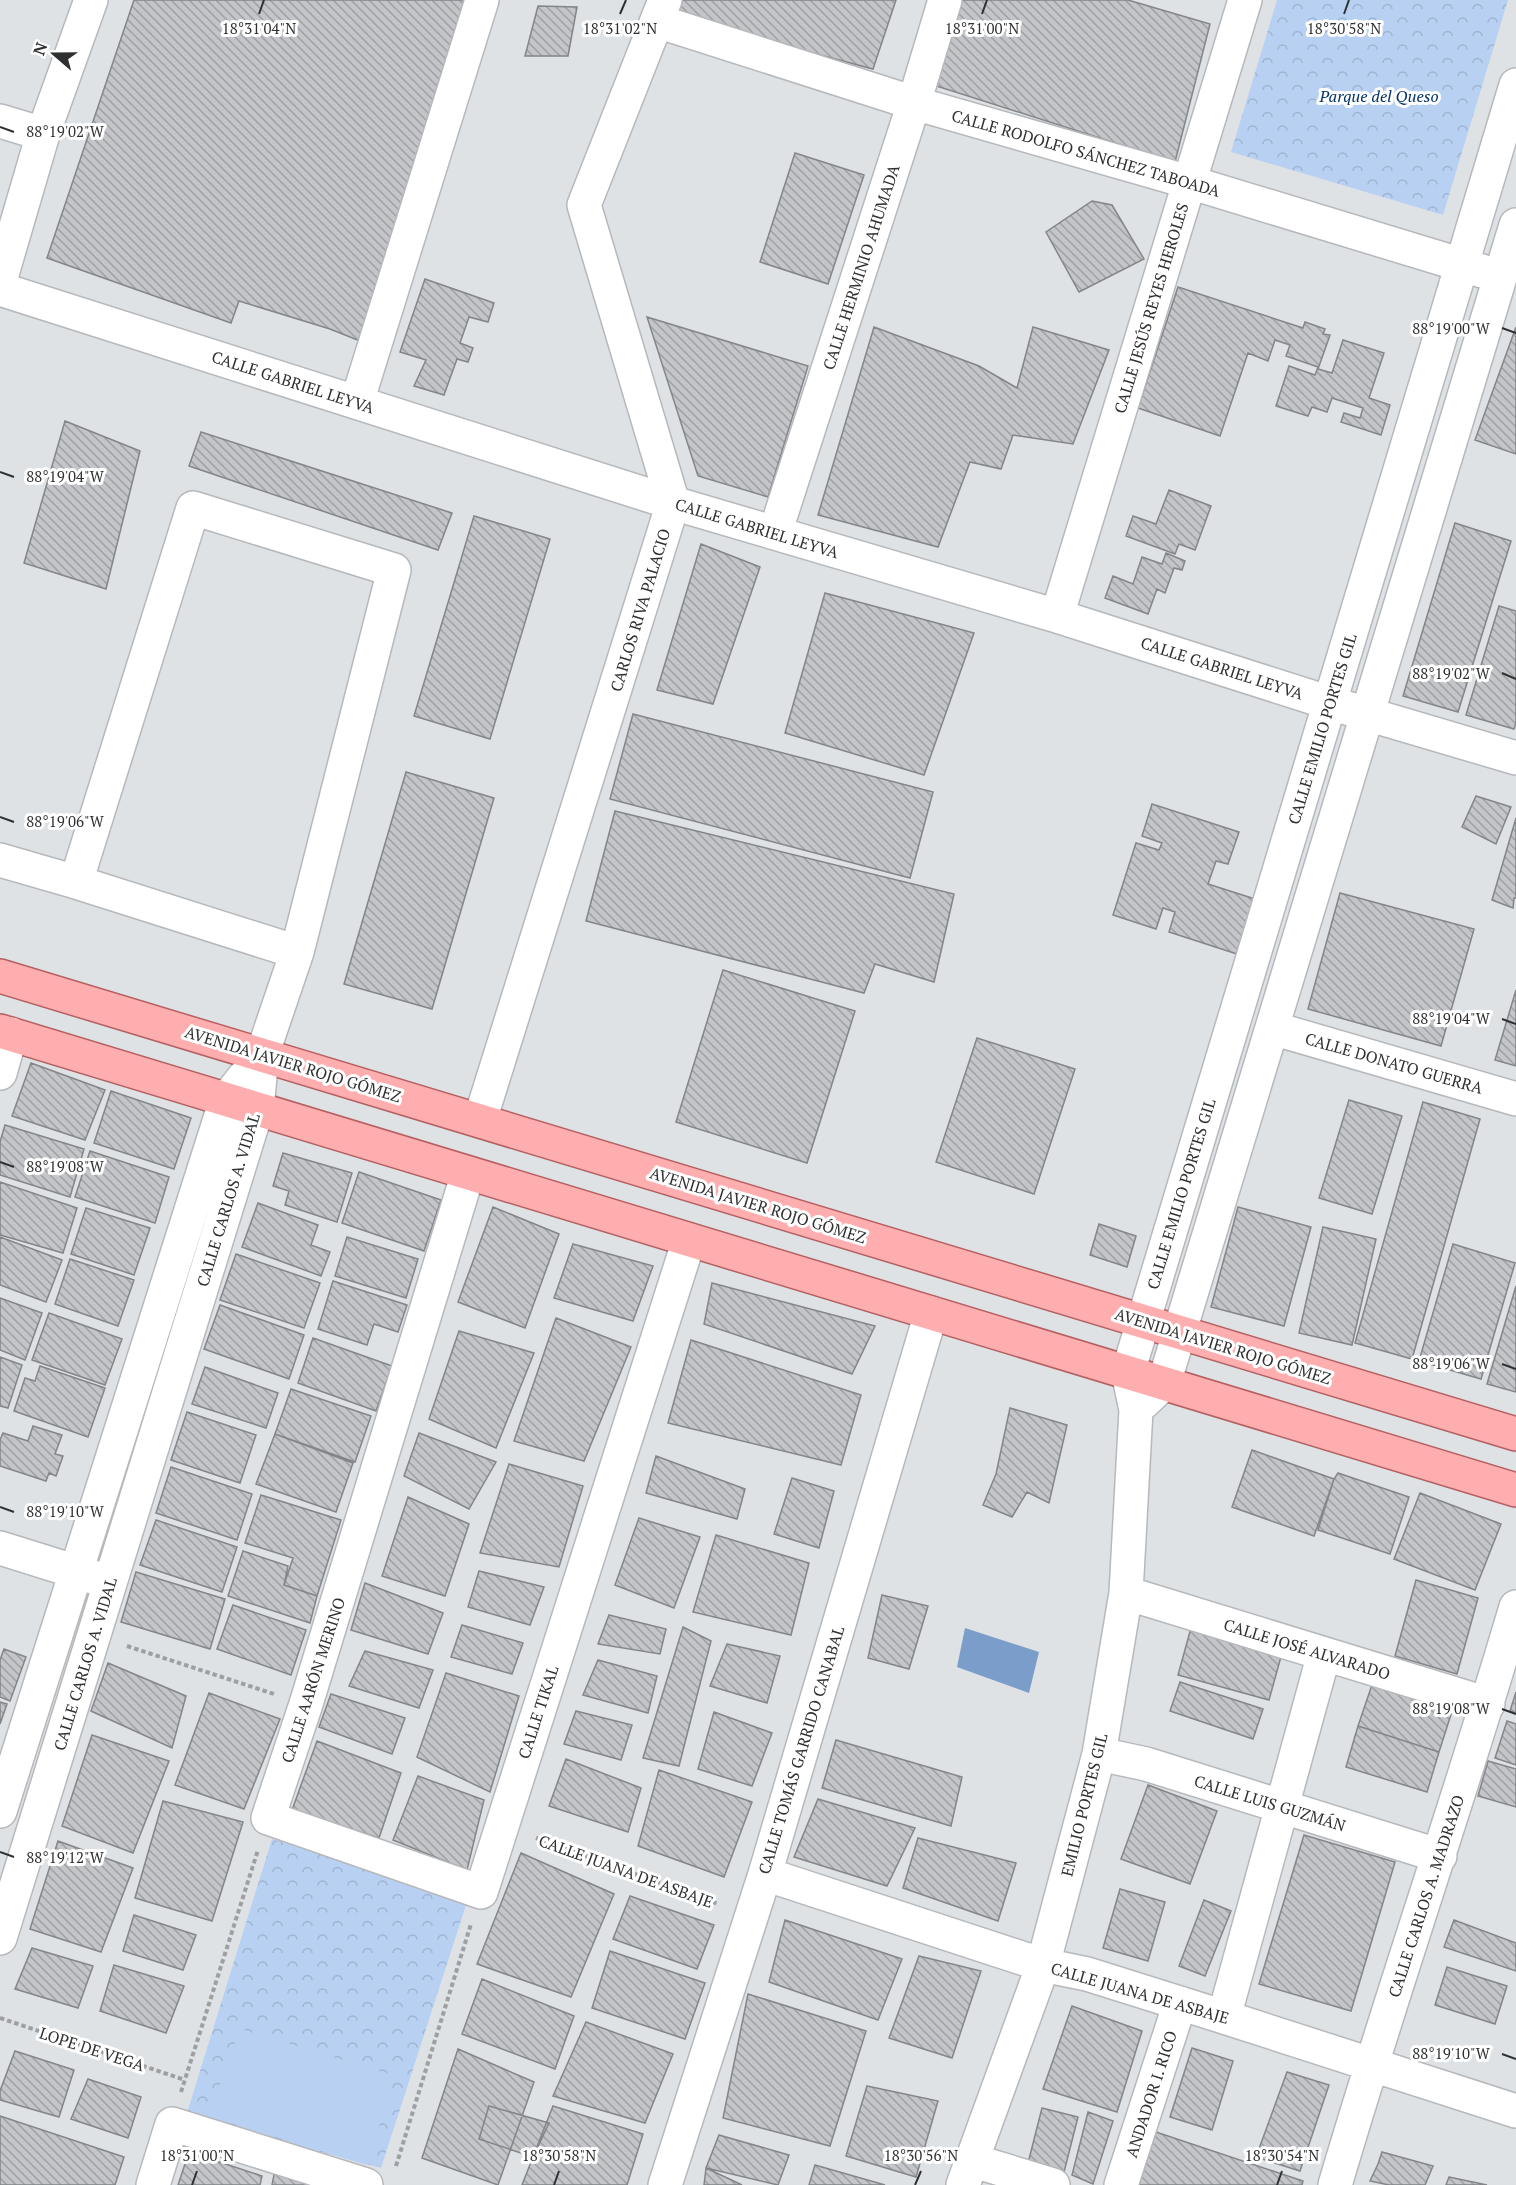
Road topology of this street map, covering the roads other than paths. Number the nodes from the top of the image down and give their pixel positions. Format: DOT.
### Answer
graph roads {
  1 [pos="91,0"];
  2 [pos="482,0"];
  3 [pos="945,0"];
  4 [pos="1245,0"];
  5 [pos="661,10"];
  6 [pos="1516,85"];
  7 [pos="914,103"];
  8 [pos="0,121"];
  9 [pos="44,134"];
  10 [pos="1189,182"];
  11 [pos="1516,225"];
  12 [pos="7,227"];
  13 [pos="1462,264"];
  14 [pos="1508,280"];
  15 [pos="0,281"];
  16 [pos="0,289"];
  17 [pos="357,402"];
  18 [pos="673,503"];
  19 [pos="775,533"];
  20 [pos="1057,616"];
  21 [pos="1330,703"];
  22 [pos="1368,713"];
  23 [pos="1516,758"];
  24 [pos="0,860"];
  25 [pos="76,882"];
  26 [pos="297,952"];
  27 [pos="0,976"];
  28 [pos="1272,1028"];
  29 [pos="5,1033"];
  30 [pos="262,1055"];
  31 [pos="0,1073"];
  32 [pos="1516,1099"];
  33 [pos="241,1104"];
  34 [pos="480,1120"];
  35 [pos="468,1173"];
  36 [pos="689,1239"];
  37 [pos="931,1313"];
  38 [pos="1143,1322"];
  39 [pos="1179,1332"];
  40 [pos="1128,1372"];
  41 [pos="1164,1383"];
  42 [pos="1136,1410"];
  43 [pos="1516,1434"];
  44 [pos="1516,1490"];
  45 [pos="0,1548"];
  46 [pos="75,1571"];
  47 [pos="110,1582"];
  48 [pos="1126,1593"];
  49 [pos="1516,1607"];
  50 [pos="1324,1654"];
  51 [pos="1488,1704"];
  52 [pos="1099,1754"];
  53 [pos="1283,1807"];
  54 [pos="0,1810"];
  55 [pos="1440,1856"];
  56 [pos="765,1874"];
  57 [pos="481,1892"];
  58 [pos="0,1938"];
  59 [pos="1043,1965"];
  60 [pos="1180,2003"];
  61 [pos="1224,2017"];
  62 [pos="1371,2064"];
  63 [pos="1516,2112"];
  64 [pos="967,2172"];
  65 [pos="380,2179"];
  66 [pos="153,2185"];
  67 [pos="665,2185"];
  68 [pos="1053,2185"];
  69 [pos="1121,2185"];
  70 [pos="1335,2185"];
  1 -- 9 [label="street"];
  2 -- 17 [label="street"];
  3 -- 7 [label="street, CALLE HERMINIO AHUMADA"];
  4 -- 10 [label="street, CALLE JESÚS REYES HEROLES"];
  5 -- 7 [label="street, CALLE RODOLFO SÁNCHEZ TABOADA"];
  5 -- 18 [label="street"];
  6 -- 13 [label="street, CALLE EMILIO PORTES GIL"];
  7 -- 10 [label="street, CALLE RODOLFO SÁNCHEZ TABOADA"];
  7 -- 19 [label="street, CALLE HERMINIO AHUMADA"];
  8 -- 9 [label="street"];
  9 -- 12 [label="street"];
  10 -- 13 [label="street, CALLE RODOLFO SÁNCHEZ TABOADA"];
  10 -- 20 [label="street, CALLE JESÚS REYES HEROLES"];
  11 -- 14 [label="street"];
  12 -- 15 [label="street"];
  13 -- 14 [label="street, CALLE RODOLFO SÁNCHEZ TABOADA"];
  13 -- 21 [label="street, CALLE EMILIO PORTES GIL"];
  14 -- 22 [label="street"];
  16 -- 17 [label="street, CALLE GABRIEL LEYVA"];
  17 -- 18 [label="street, CALLE GABRIEL LEYVA"];
  18 -- 19 [label="street, CALLE GABRIEL LEYVA"];
  18 -- 34 [label="street, CARLOS RIVA PALACIO"];
  19 -- 20 [label="street, CALLE GABRIEL LEYVA"];
  20 -- 21 [label="street, CALLE GABRIEL LEYVA"];
  21 -- 22 [label="street, CALLE GABRIEL LEYVA"];
  21 -- 38 [label="street, CALLE EMILIO PORTES GIL"];
  22 -- 23 [label="street, CALLE GABRIEL LEYVA"];
  22 -- 28 [label="street"];
  24 -- 25 [label="street"];
  25 -- 26 [label="street"];
  25 -- 26 [label="street, CALLE CARLOS A. VIDAL"];
  26 -- 30 [label="street, CALLE CARLOS A. VIDAL"];
  27 -- 30 [label="main road, AVENIDA JAVIER ROJO GÓMEZ"];
  28 -- 32 [label="street, CALLE DONATO GUERRA"];
  28 -- 39 [label="street"];
  29 -- 31 [label="street"];
  29 -- 33 [label="main road"];
  30 -- 33 [label="street, CALLE CARLOS A. VIDAL"];
  30 -- 34 [label="main road, AVENIDA JAVIER ROJO GÓMEZ"];
  33 -- 35 [label="main road"];
  33 -- 46 [label="street, CALLE CARLOS A. VIDAL"];
  33 -- 47 [label="street, CALLE CARLOS A. VIDAL"];
  34 -- 38 [label="main road, AVENIDA JAVIER ROJO GÓMEZ"];
  35 -- 36 [label="main road"];
  35 -- 57 [label="street, CALLE AARÓN MERINO"];
  36 -- 37 [label="main road"];
  36 -- 57 [label="street, CALLE TIKAL"];
  37 -- 40 [label="main road"];
  37 -- 56 [label="street, CALLE TOMÁS GARRIDO CANABAL"];
  38 -- 39 [label="main road, AVENIDA JAVIER ROJO GÓMEZ"];
  38 -- 40 [label="street, CALLE EMILIO PORTES GIL"];
  39 -- 41 [label="street"];
  39 -- 43 [label="main road, AVENIDA JAVIER ROJO GÓMEZ"];
  40 -- 41 [label="main road"];
  40 -- 42 [label="street, EMILIO PORTES GIL"];
  41 -- 42 [label="street"];
  41 -- 44 [label="main road"];
  42 -- 48 [label="street, EMILIO PORTES GIL"];
  45 -- 46 [label="street"];
  46 -- 47 [label="street"];
  46 -- 54 [label="street, CALLE CARLOS A. VIDAL"];
  47 -- 58 [label="street, CALLE CARLOS A. VIDAL"];
  48 -- 50 [label="street, CALLE JOSÉ ALVARADO"];
  48 -- 52 [label="street, EMILIO PORTES GIL"];
  49 -- 51 [label="street, CALLE CARLOS A. MADRAZO"];
  50 -- 51 [label="street, CALLE JOSÉ ALVARADO"];
  50 -- 53 [label="street"];
  51 -- 55 [label="street, CALLE CARLOS A. MADRAZO"];
  52 -- 53 [label="street, CALLE LUIS GUZMÁN"];
  52 -- 59 [label="street, EMILIO PORTES GIL"];
  53 -- 55 [label="street, CALLE LUIS GUZMÁN"];
  53 -- 61 [label="street"];
  55 -- 62 [label="street, CALLE CARLOS A. MADRAZO"];
  56 -- 59 [label="street, CALLE JUANA DE ASBAJE"];
  56 -- 67 [label="street, CALLE TOMÁS GARRIDO CANABAL"];
  59 -- 60 [label="street, CALLE JUANA DE ASBAJE"];
  59 -- 64 [label="street, EMILIO PORTES GIL"];
  60 -- 61 [label="street, CALLE JUANA DE ASBAJE"];
  60 -- 69 [label="street, ANDADOR I. RICO"];
  61 -- 62 [label="street, CALLE JUANA DE ASBAJE"];
  62 -- 63 [label="street, CALLE JUANA DE ASBAJE"];
  62 -- 70 [label="street, CALLE CARLOS A. MADRAZO"];
  64 -- 68 [label="street"];
  65 -- 66 [label="street"];
}
